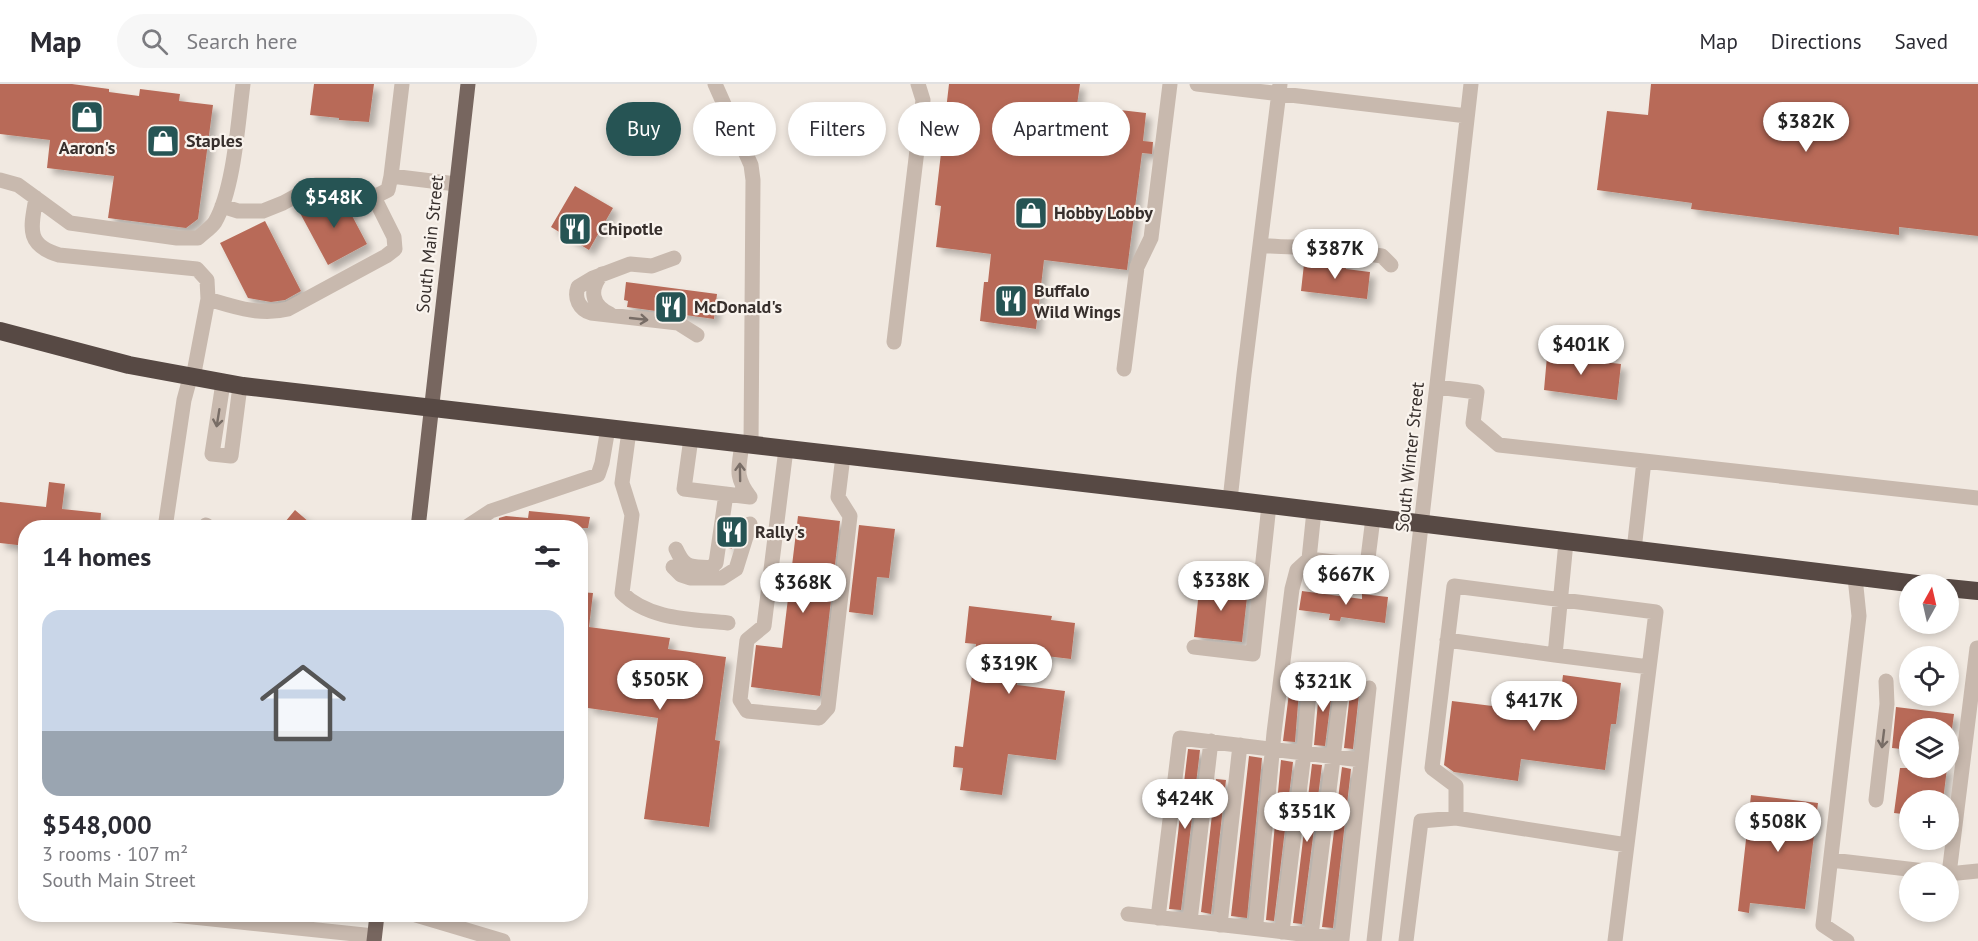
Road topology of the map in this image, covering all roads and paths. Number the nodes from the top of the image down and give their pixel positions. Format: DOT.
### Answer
graph roads {
  1 [pos="242,84"];
  2 [pos="402,84"];
  3 [pos="468,84"];
  4 [pos="715,84"];
  5 [pos="918,84"];
  6 [pos="1170,84"];
  7 [pos="1197,84"];
  8 [pos="1471,84"];
  9 [pos="1280,89"];
  10 [pos="1467,116"];
  11 [pos="392,176"];
  12 [pos="0,180"];
  13 [pos="456,184"];
  14 [pos="374,197"];
  15 [pos="36,198"];
  16 [pos="222,206"];
  17 [pos="1260,245"];
  18 [pos="674,258"];
  19 [pos="1391,265"];
  20 [pos="208,299"];
  21 [pos="0,331"];
  22 [pos="697,335"];
  23 [pos="894,342"];
  24 [pos="1124,369"];
  25 [pos="191,378"];
  26 [pos="232,384"];
  27 [pos="1437,387"];
  28 [pos="431,408"];
  29 [pos="608,428"];
  30 [pos="629,431"];
  31 [pos="691,438"];
  32 [pos="746,444"];
  33 [pos="786,449"];
  34 [pos="843,456"];
  35 [pos="1644,461"];
  36 [pos="726,494"];
  37 [pos="1978,498"];
  38 [pos="1230,500"];
  39 [pos="1269,505"];
  40 [pos="1314,511"];
  41 [pos="1373,518"];
  42 [pos="166,520"];
  43 [pos="419,520"];
  44 [pos="477,520"];
  45 [pos="750,524"];
  46 [pos="1422,524"];
  47 [pos="1566,542"];
  48 [pos="676,549"];
  49 [pos="1634,550"];
  50 [pos="1309,560"];
  51 [pos="673,567"];
  52 [pos="1855,577"];
  53 [pos="1899,582"];
  54 [pos="1959,589"];
  55 [pos="1978,591"];
  56 [pos="1560,600"];
  57 [pos="728,623"];
  58 [pos="1447,640"];
  59 [pos="1978,645"];
  60 [pos="1194,647"];
  61 [pos="1555,655"];
  62 [pos="1649,667"];
  63 [pos="1310,679"];
  64 [pos="1886,681"];
  65 [pos="1342,686"];
  66 [pos="1370,688"];
  67 [pos="1211,741"];
  68 [pos="1240,745"];
  69 [pos="1273,749"];
  70 [pos="1304,753"];
  71 [pos="1332,756"];
  72 [pos="1361,760"];
  73 [pos="1876,800"];
  74 [pos="1456,818"];
  75 [pos="1627,845"];
  76 [pos="1831,860"];
  77 [pos="1951,862"];
  78 [pos="1899,868"];
  79 [pos="1978,871"];
  80 [pos="1959,873"];
  81 [pos="1128,914"];
  82 [pos="1158,918"];
  83 [pos="1190,921"];
  84 [pos="232,922"];
  85 [pos="375,922"];
  86 [pos="435,922"];
  87 [pos="1220,925"];
  88 [pos="1251,928"];
  89 [pos="1282,932"];
  90 [pos="1311,935"];
  91 [pos="473,936"];
  92 [pos="374,939"];
  93 [pos="502,941"];
  94 [pos="1374,941"];
  95 [pos="1406,941"];
  96 [pos="1615,941"];
  97 [pos="1847,941"];
  1 -- 16 [label="street"];
  2 -- 11 [label="street"];
  3 -- 13 [label="main road, South Main Street"];
  4 -- 32 [label="street"];
  5 -- 23 [label="street"];
  6 -- 24 [label="street"];
  7 -- 9 [label="street"];
  8 -- 10 [label="street, South Winter Street"];
  9 -- 10 [label="street"];
  9 -- 17 [label="street"];
  10 -- 27 [label="street, South Winter Street"];
  11 -- 13 [label="street"];
  11 -- 14 [label="street"];
  12 -- 15 [label="street"];
  13 -- 28 [label="main road, South Main Street"];
  14 -- 16 [label="street"];
  14 -- 20 [label="street"];
  15 -- 16 [label="street"];
  15 -- 20 [label="street"];
  17 -- 19 [label="street"];
  17 -- 38 [label="street"];
  18 -- 22 [label="street, one-way"];
  20 -- 25 [label="street"];
  21 -- 25 [label="highway"];
  25 -- 26 [label="highway"];
  25 -- 42 [label="street"];
  26 -- 26 [label="street, one-way"];
  26 -- 28 [label="highway"];
  27 -- 35 [label="street"];
  27 -- 46 [label="street, South Winter Street"];
  28 -- 29 [label="highway"];
  28 -- 43 [label="main road, South Main Street"];
  29 -- 30 [label="highway"];
  29 -- 44 [label="street"];
  30 -- 31 [label="highway"];
  30 -- 57 [label="street"];
  31 -- 32 [label="highway"];
  31 -- 36 [label="street"];
  32 -- 33 [label="highway"];
  36 -- 32 [label="street, one-way"];
  33 -- 34 [label="highway"];
  33 -- 34 [label="street"];
  34 -- 38 [label="highway"];
  35 -- 37 [label="street"];
  35 -- 49 [label="street"];
  36 -- 48 [label="street"];
  38 -- 39 [label="highway"];
  39 -- 40 [label="highway"];
  39 -- 60 [label="street"];
  40 -- 41 [label="highway"];
  40 -- 50 [label="street"];
  41 -- 46 [label="highway"];
  41 -- 50 [label="street"];
  45 -- 51 [label="street"];
  46 -- 47 [label="highway"];
  46 -- 94 [label="street, South Winter Street"];
  47 -- 49 [label="highway"];
  47 -- 56 [label="street"];
  49 -- 52 [label="highway"];
  50 -- 69 [label="street"];
  52 -- 53 [label="highway"];
  52 -- 76 [label="street"];
  54 -- 55 [label="highway"];
  56 -- 58 [label="street"];
  56 -- 61 [label="street"];
  56 -- 62 [label="street"];
  58 -- 61 [label="street"];
  58 -- 74 [label="street"];
  59 -- 77 [label="street"];
  61 -- 62 [label="street"];
  62 -- 75 [label="street"];
  63 -- 70 [label="street"];
  64 -- 73 [label="street, one-way"];
  65 -- 71 [label="street"];
  66 -- 72 [label="street"];
  67 -- 68 [label="street"];
  67 -- 82 [label="street"];
  67 -- 83 [label="street"];
  68 -- 69 [label="street"];
  68 -- 87 [label="street"];
  69 -- 70 [label="street"];
  69 -- 88 [label="street"];
  70 -- 71 [label="street"];
  70 -- 89 [label="street"];
  71 -- 72 [label="street"];
  71 -- 90 [label="street"];
  72 -- 90 [label="street"];
  74 -- 75 [label="street"];
  74 -- 95 [label="street"];
  75 -- 96 [label="street"];
  76 -- 78 [label="street"];
  76 -- 97 [label="street"];
  79 -- 80 [label="street"];
  81 -- 82 [label="street"];
  82 -- 83 [label="street"];
  83 -- 87 [label="street"];
  84 -- 92 [label="street"];
  85 -- 92 [label="main road"];
  86 -- 91 [label="street"];
  87 -- 88 [label="street"];
  88 -- 89 [label="street"];
  89 -- 90 [label="street"];
  91 -- 93 [label="street"];
}
